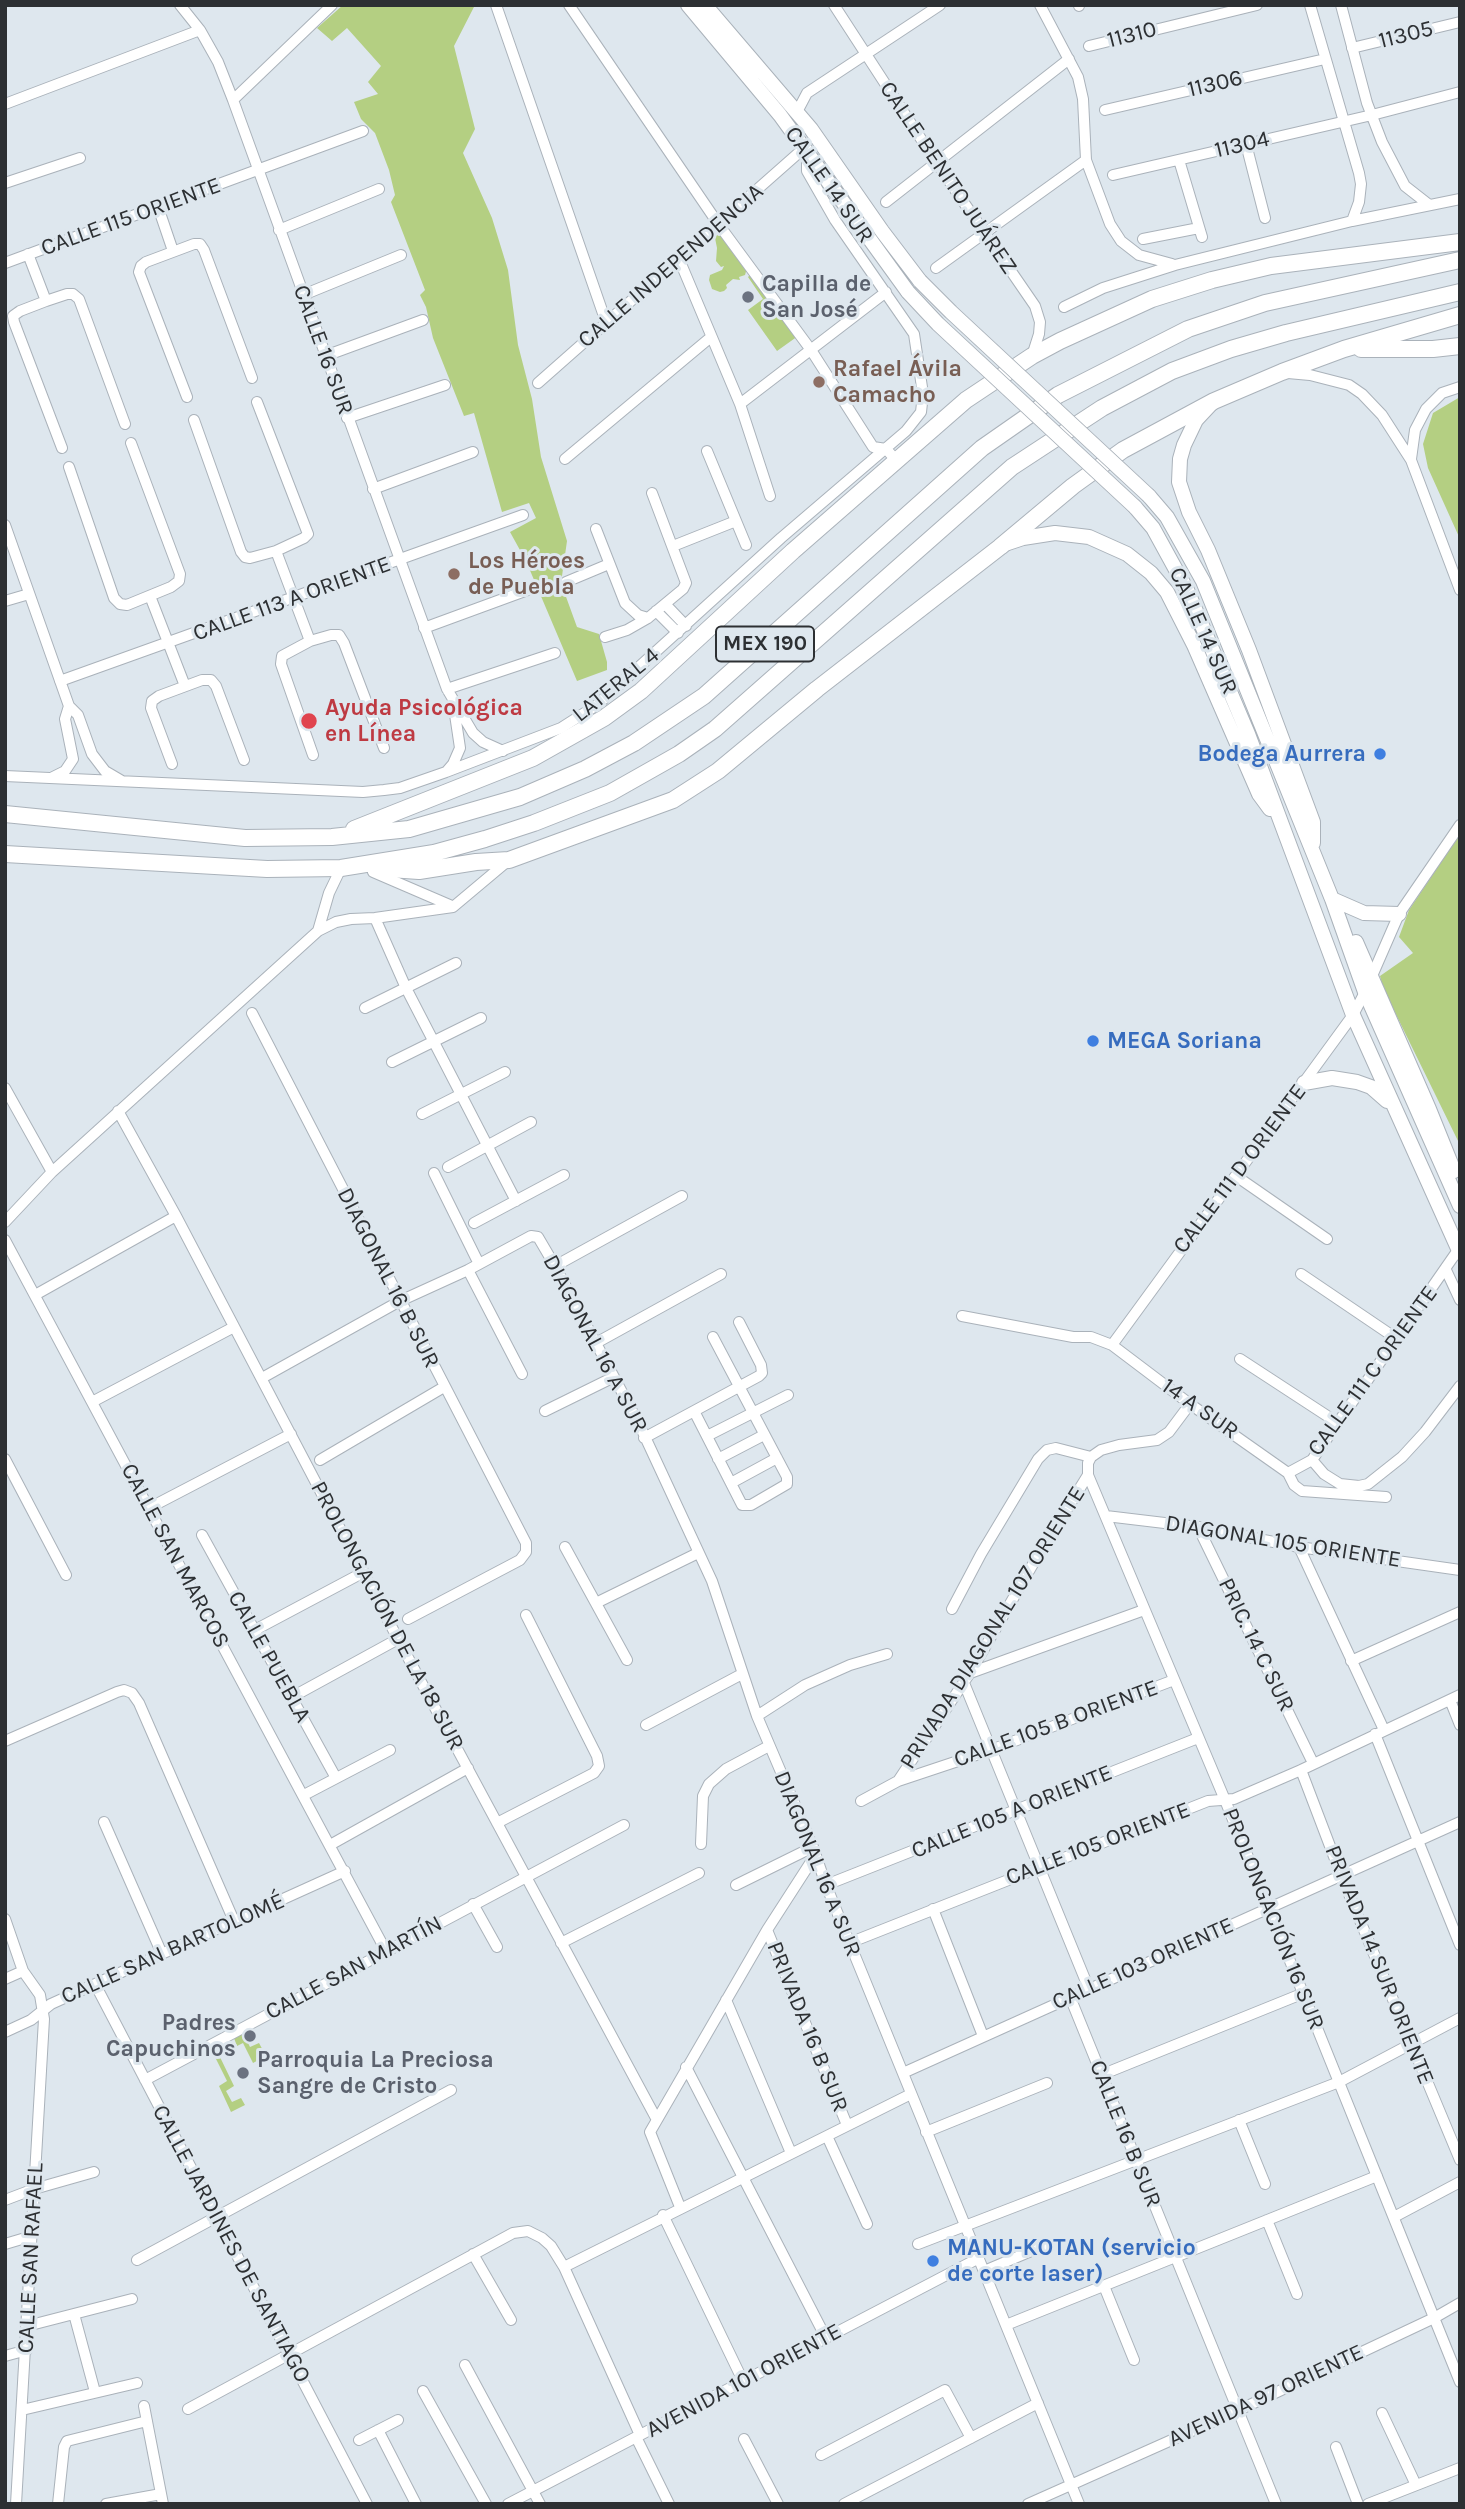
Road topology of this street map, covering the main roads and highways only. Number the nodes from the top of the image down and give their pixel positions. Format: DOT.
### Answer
graph roads {
  1 [pos="688,5"];
  2 [pos="705,5"];
  3 [pos="1460,242"];
  4 [pos="1460,260"];
  5 [pos="1460,292"];
  6 [pos="1460,315"];
  7 [pos="1460,346"];
  8 [pos="1344,349"];
  9 [pos="1214,401"];
  10 [pos="1000,547"];
  11 [pos="5,814"];
  12 [pos="1281,822"];
  13 [pos="332,837"];
  14 [pos="1313,851"];
  15 [pos="5,854"];
  16 [pos="358,866"];
  17 [pos="1334,905"];
  18 [pos="1399,914"];
  19 [pos="1304,1083"];
  20 [pos="1393,1109"];
  21 [pos="1458,1203"];
  22 [pos="1459,1252"];
  1 -- 12 [label="main road, CALLE 14 SUR, bridge"];
  2 -- 14 [label="main road, CALLE 14 SUR, bridge"];
  3 -- 13 [label="highway"];
  4 -- 13 [label="highway, MEX 190"];
  5 -- 16 [label="highway, MEX 190"];
  6 -- 8 [label="highway"];
  7 -- 8 [label="highway"];
  8 -- 9 [label="highway"];
  9 -- 10 [label="highway"];
  9 -- 14 [label="main road"];
  10 -- 12 [label="main road"];
  10 -- 16 [label="highway"];
  11 -- 13 [label="highway, MEX 190"];
  12 -- 20 [label="main road, CALLE 14 SUR"];
  14 -- 17 [label="main road, CALLE 14 SUR"];
  15 -- 16 [label="highway, MEX 190"];
  17 -- 18 [label="main road"];
  17 -- 21 [label="main road, CALLE 14 SUR"];
  17 -- 21 [label="main road"];
  19 -- 20 [label="main road"];
  20 -- 22 [label="main road, CALLE 14 SUR"];
}
